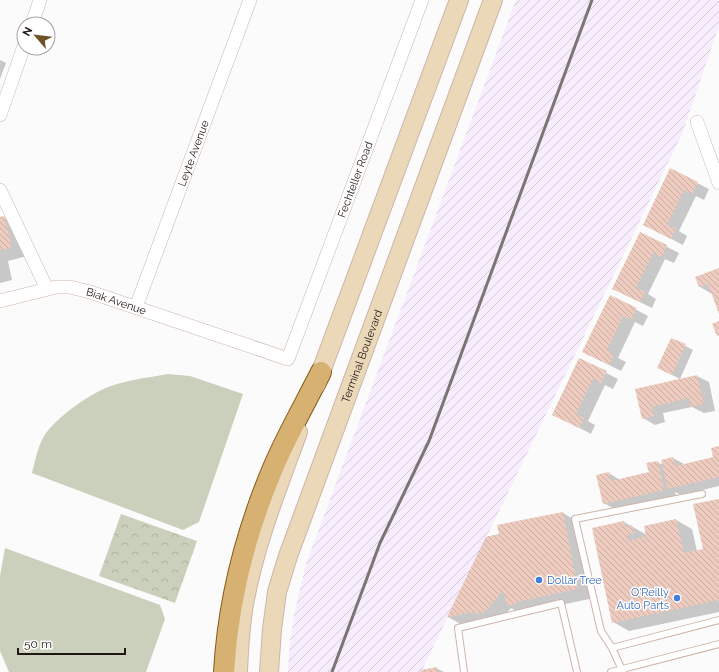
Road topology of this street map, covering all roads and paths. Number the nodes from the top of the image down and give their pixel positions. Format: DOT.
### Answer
graph roads {
  1 [pos="40,0"];
  2 [pos="250,0"];
  3 [pos="422,0"];
  4 [pos="459,0"];
  5 [pos="493,0"];
  6 [pos="35,16"];
  7 [pos="20,56"];
  8 [pos="0,114"];
  9 [pos="698,122"];
  10 [pos="719,183"];
  11 [pos="0,190"];
  12 [pos="47,289"];
  13 [pos="0,301"];
  14 [pos="136,307"];
  15 [pos="288,359"];
  16 [pos="321,372"];
  17 [pos="702,494"];
  18 [pos="719,620"];
  19 [pos="719,644"];
  20 [pos="612,648"];
  21 [pos="623,670"];
  22 [pos="224,672"];
  23 [pos="238,672"];
  24 [pos="269,672"];
  25 [pos="464,672"];
  26 [pos="577,672"];
  27 [pos="611,672"];
  1 -- 6 [label="street"];
  2 -- 14 [label="street, Leyte Avenue"];
  3 -- 15 [label="street, Fechteller Road"];
  4 -- 16 [label="main road"];
  5 -- 24 [label="main road, Terminal Boulevard"];
  7 -- 8 [label="street"];
  9 -- 10 [label="street"];
  11 -- 12 [label="street"];
  12 -- 13 [label="street, Biak Avenue"];
  12 -- 14 [label="street, Biak Avenue"];
  14 -- 15 [label="street, Biak Avenue"];
  16 -- 22 [label="main road"];
  16 -- 23 [label="main road"];
  17 -- 20 [label="lane"];
  18 -- 20 [label="lane"];
  19 -- 21 [label="lane"];
  20 -- 21 [label="lane"];
  21 -- 27 [label="lane"];
  25 -- 26 [label="lane"];
}
